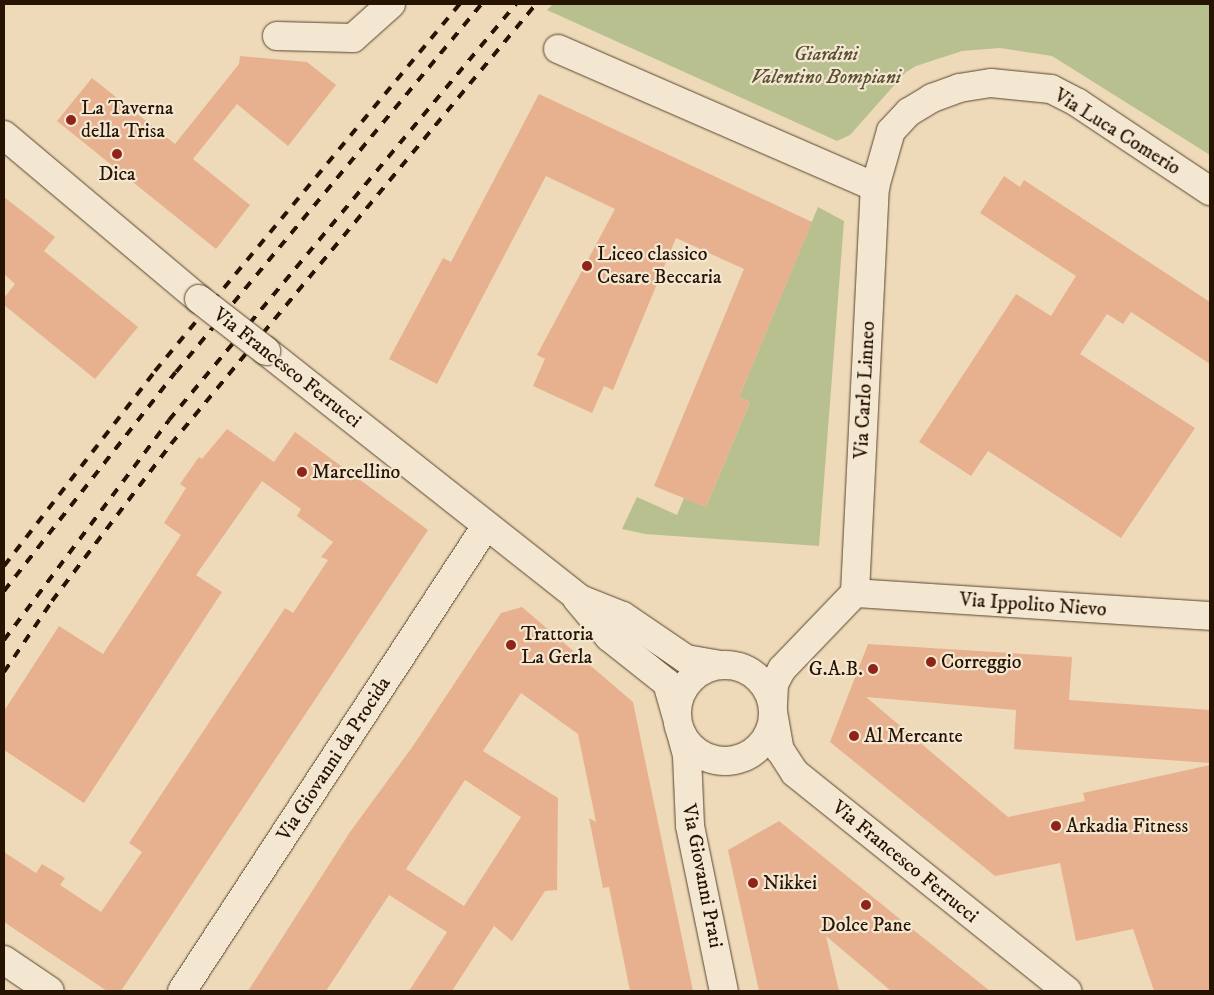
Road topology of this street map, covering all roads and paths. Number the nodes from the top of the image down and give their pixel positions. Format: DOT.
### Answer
graph roads {
  1 [pos="391,4"];
  2 [pos="277,36"];
  3 [pos="558,49"];
  4 [pos="959,88"];
  5 [pos="4,135"];
  6 [pos="875,186"];
  7 [pos="1210,191"];
  8 [pos="486,526"];
  9 [pos="855,594"];
  10 [pos="574,596"];
  11 [pos="1210,616"];
  12 [pos="720,665"];
  13 [pos="773,708"];
  14 [pos="678,723"];
  15 [pos="4,960"];
  16 [pos="50,991"];
  17 [pos="182,991"];
  18 [pos="724,991"];
  19 [pos="1067,991"];
  1 -- 2 [label="street"];
  3 -- 6 [label="street"];
  4 -- 6 [label="street, Via Carlo Linneo"];
  4 -- 7 [label="street, Via Luca Comerio"];
  5 -- 8 [label="street, Via Francesco Ferrucci, bridge"];
  6 -- 9 [label="street, Via Carlo Linneo"];
  8 -- 10 [label="street, Via Francesco Ferrucci"];
  8 -- 17 [label="street, Via Giovanni da Procida"];
  9 -- 11 [label="street, Via Ippolito Nievo"];
  9 -- 13 [label="street, Via Francesco Ferrucci"];
  10 -- 12 [label="street, Via Francesco Ferrucci"];
  10 -- 14 [label="street, Via Francesco Ferrucci"];
  12 -- 13 [label="street, Via Francesco Ferrucci"];
  12 -- 14 [label="street, Via Francesco Ferrucci"];
  13 -- 14 [label="street, Via Francesco Ferrucci"];
  13 -- 19 [label="street, Via Francesco Ferrucci"];
  14 -- 18 [label="street, Via Giovanni Prati"];
  15 -- 16 [label="street"];
}
